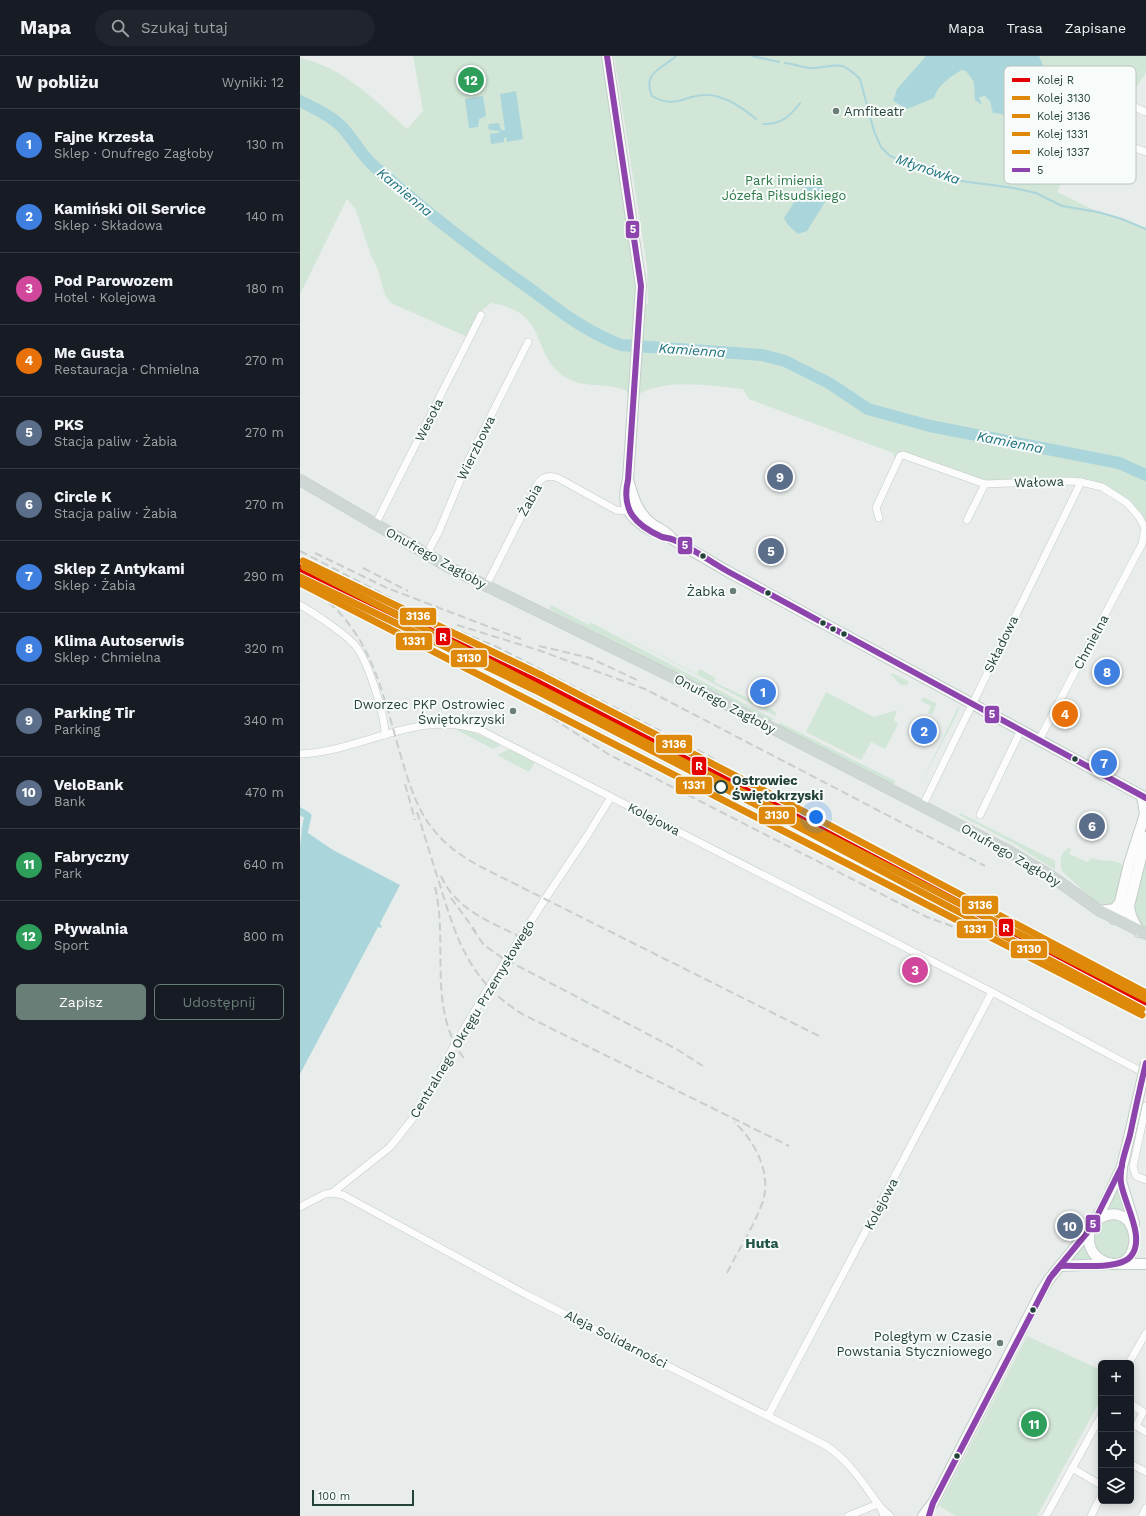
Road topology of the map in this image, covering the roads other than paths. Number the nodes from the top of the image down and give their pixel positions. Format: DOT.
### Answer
graph roads {
  1 [pos="607,56"];
  2 [pos="1136,108"];
  3 [pos="1146,112"];
  4 [pos="1136,148"];
  5 [pos="1146,152"];
  6 [pos="481,315"];
  7 [pos="528,342"];
  8 [pos="300,480"];
  9 [pos="1081,482"];
  10 [pos="985,484"];
  11 [pos="633,509"];
  12 [pos="879,518"];
  13 [pos="967,520"];
  14 [pos="375,525"];
  15 [pos="1144,544"];
  16 [pos="426,555"];
  17 [pos="486,586"];
  18 [pos="300,605"];
  19 [pos="972,703"];
  20 [pos="1021,730"];
  21 [pos="385,735"];
  22 [pos="1039,740"];
  23 [pos="300,754"];
  24 [pos="611,796"];
  25 [pos="1144,797"];
  26 [pos="922,807"];
  27 [pos="980,815"];
  28 [pos="1146,837"];
  29 [pos="1129,906"];
  30 [pos="1100,911"];
  31 [pos="1114,919"];
  32 [pos="1142,933"];
  33 [pos="992,992"];
  34 [pos="1146,1063"];
  35 [pos="1146,1074"];
  36 [pos="1146,1106"];
  37 [pos="1122,1167"];
  38 [pos="1146,1180"];
  39 [pos="332,1193"];
  40 [pos="300,1207"];
  41 [pos="1093,1224"];
  42 [pos="1135,1225"];
  43 [pos="1139,1237"];
  44 [pos="1146,1249"];
  45 [pos="1114,1264"];
  46 [pos="1146,1264"];
  47 [pos="1060,1266"];
  48 [pos="1146,1333"];
  49 [pos="1131,1360"];
  50 [pos="1134,1406"];
  51 [pos="1145,1411"];
  52 [pos="768,1416"];
  53 [pos="1098,1421"];
  54 [pos="1146,1432"];
  55 [pos="1134,1466"];
  56 [pos="1072,1468"];
  57 [pos="1146,1472"];
  58 [pos="1098,1483"];
  59 [pos="1098,1502"];
  60 [pos="933,1503"];
  61 [pos="879,1506"];
  62 [pos="1146,1508"];
  63 [pos="848,1516"];
  64 [pos="884,1516"];
  65 [pos="890,1516"];
  66 [pos="923,1516"];
  67 [pos="929,1516"];
  68 [pos="1046,1516"];
  69 [pos="1091,1516"];
  70 [pos="1142,1516"];
  1 -- 11 [label="street"];
  2 -- 3 [label="street"];
  4 -- 5 [label="street"];
  6 -- 14 [label="street, Wesoła"];
  7 -- 16 [label="street, Wierzbowa"];
  8 -- 14 [label="main road, Onufrego Zagłoby"];
  9 -- 10 [label="street, Wałowa"];
  9 -- 15 [label="street, Wałowa"];
  9 -- 19 [label="street, Składowa"];
  10 -- 12 [label="street, Wałowa"];
  10 -- 13 [label="street"];
  11 -- 17 [label="street, Żabia"];
  11 -- 19 [label="street"];
  14 -- 16 [label="main road, Onufrego Zagłoby"];
  15 -- 22 [label="street, Chmielna"];
  16 -- 17 [label="main road, Onufrego Zagłoby"];
  17 -- 26 [label="main road, Onufrego Zagłoby"];
  18 -- 21 [label="street"];
  19 -- 20 [label="street"];
  19 -- 26 [label="street, Składowa"];
  20 -- 22 [label="street"];
  20 -- 27 [label="street"];
  21 -- 23 [label="street, Kolejowa"];
  21 -- 24 [label="street, Kolejowa"];
  22 -- 25 [label="street"];
  24 -- 33 [label="street, Kolejowa"];
  24 -- 39 [label="street, Centralnego Okręgu Przemysłowego"];
  25 -- 30 [label="street"];
  26 -- 30 [label="main road, Onufrego Zagłoby"];
  28 -- 29 [label="street"];
  29 -- 31 [label="street"];
  29 -- 32 [label="street"];
  30 -- 31 [label="main road, Onufrego Zagłoby"];
  31 -- 32 [label="main road, Onufrego Zagłoby"];
  33 -- 35 [label="street, Kolejowa"];
  33 -- 52 [label="street, Kolejowa"];
  34 -- 37 [label="street, bridge"];
  36 -- 38 [label="street"];
  37 -- 41 [label="street"];
  37 -- 42 [label="street"];
  39 -- 40 [label="street, Centralnego Okręgu Przemysłowego"];
  39 -- 52 [label="street, Aleja Solidarności"];
  41 -- 42 [label="street"];
  41 -- 45 [label="street"];
  41 -- 47 [label="street"];
  42 -- 43 [label="street"];
  43 -- 44 [label="street"];
  43 -- 45 [label="street"];
  45 -- 46 [label="street"];
  45 -- 47 [label="street"];
  47 -- 60 [label="street"];
  48 -- 49 [label="street"];
  50 -- 51 [label="street"];
  51 -- 54 [label="street"];
  52 -- 61 [label="street, Aleja Solidarności"];
  53 -- 56 [label="street"];
  55 -- 57 [label="street"];
  56 -- 58 [label="street"];
  56 -- 68 [label="street"];
  59 -- 69 [label="street"];
  60 -- 66 [label="street"];
  60 -- 67 [label="street"];
  61 -- 63 [label="street"];
  61 -- 64 [label="street, Aleja Solidarności"];
  61 -- 65 [label="street, Aleja Solidarności"];
  62 -- 70 [label="street"];
}
